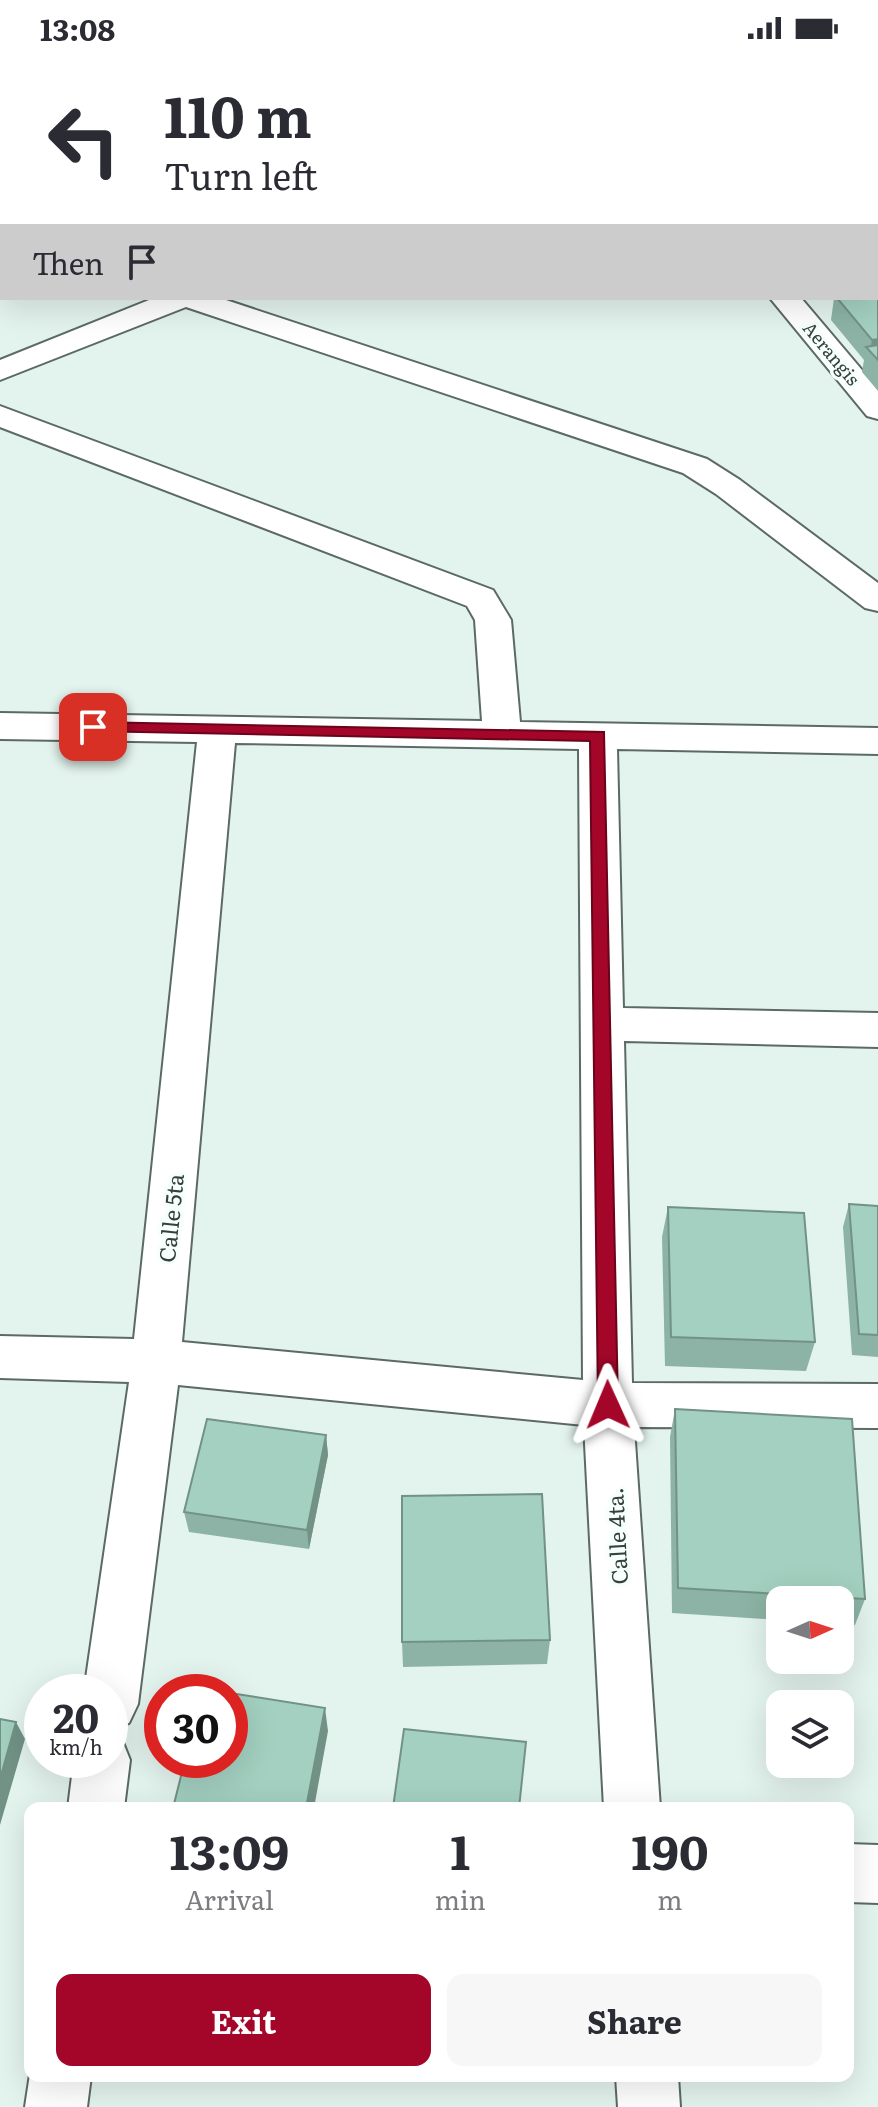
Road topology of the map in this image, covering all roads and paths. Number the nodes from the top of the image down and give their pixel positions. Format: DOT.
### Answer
graph roads {
  1 [pos="176,300"];
  2 [pos="196,300"];
  3 [pos="787,300"];
  4 [pos="0,371"];
  5 [pos="878,409"];
  6 [pos="0,416"];
  7 [pos="878,600"];
  8 [pos="0,726"];
  9 [pos="217,729"];
  10 [pos="502,734"];
  11 [pos="598,736"];
  12 [pos="878,741"];
  13 [pos="604,1024"];
  14 [pos="878,1030"];
  15 [pos="0,1357"];
  16 [pos="156,1361"];
  17 [pos="608,1405"];
  18 [pos="878,1406"];
  19 [pos="114,1674"];
  20 [pos="100,1778"];
  21 [pos="97,1802"];
  22 [pos="632,1802"];
  23 [pos="854,1873"];
  24 [pos="878,1874"];
  25 [pos="59,2082"];
  26 [pos="647,2082"];
  27 [pos="56,2107"];
  28 [pos="649,2107"];
  1 -- 4 [label="street"];
  2 -- 7 [label="street"];
  3 -- 5 [label="street, Aerangis"];
  6 -- 10 [label="street"];
  8 -- 9 [label="street"];
  9 -- 10 [label="street"];
  9 -- 16 [label="street, Calle 5ta"];
  10 -- 11 [label="street"];
  11 -- 12 [label="street"];
  11 -- 13 [label="street, Calle 4ta."];
  13 -- 14 [label="street"];
  13 -- 17 [label="street, Calle 4ta."];
  15 -- 16 [label="street"];
  16 -- 17 [label="street"];
  16 -- 19 [label="street, Calle 5ta"];
  17 -- 18 [label="street"];
  17 -- 22 [label="street, Calle 4ta."];
  20 -- 21 [label="street"];
  23 -- 24 [label="street"];
  25 -- 27 [label="street"];
  26 -- 28 [label="street"];
}
